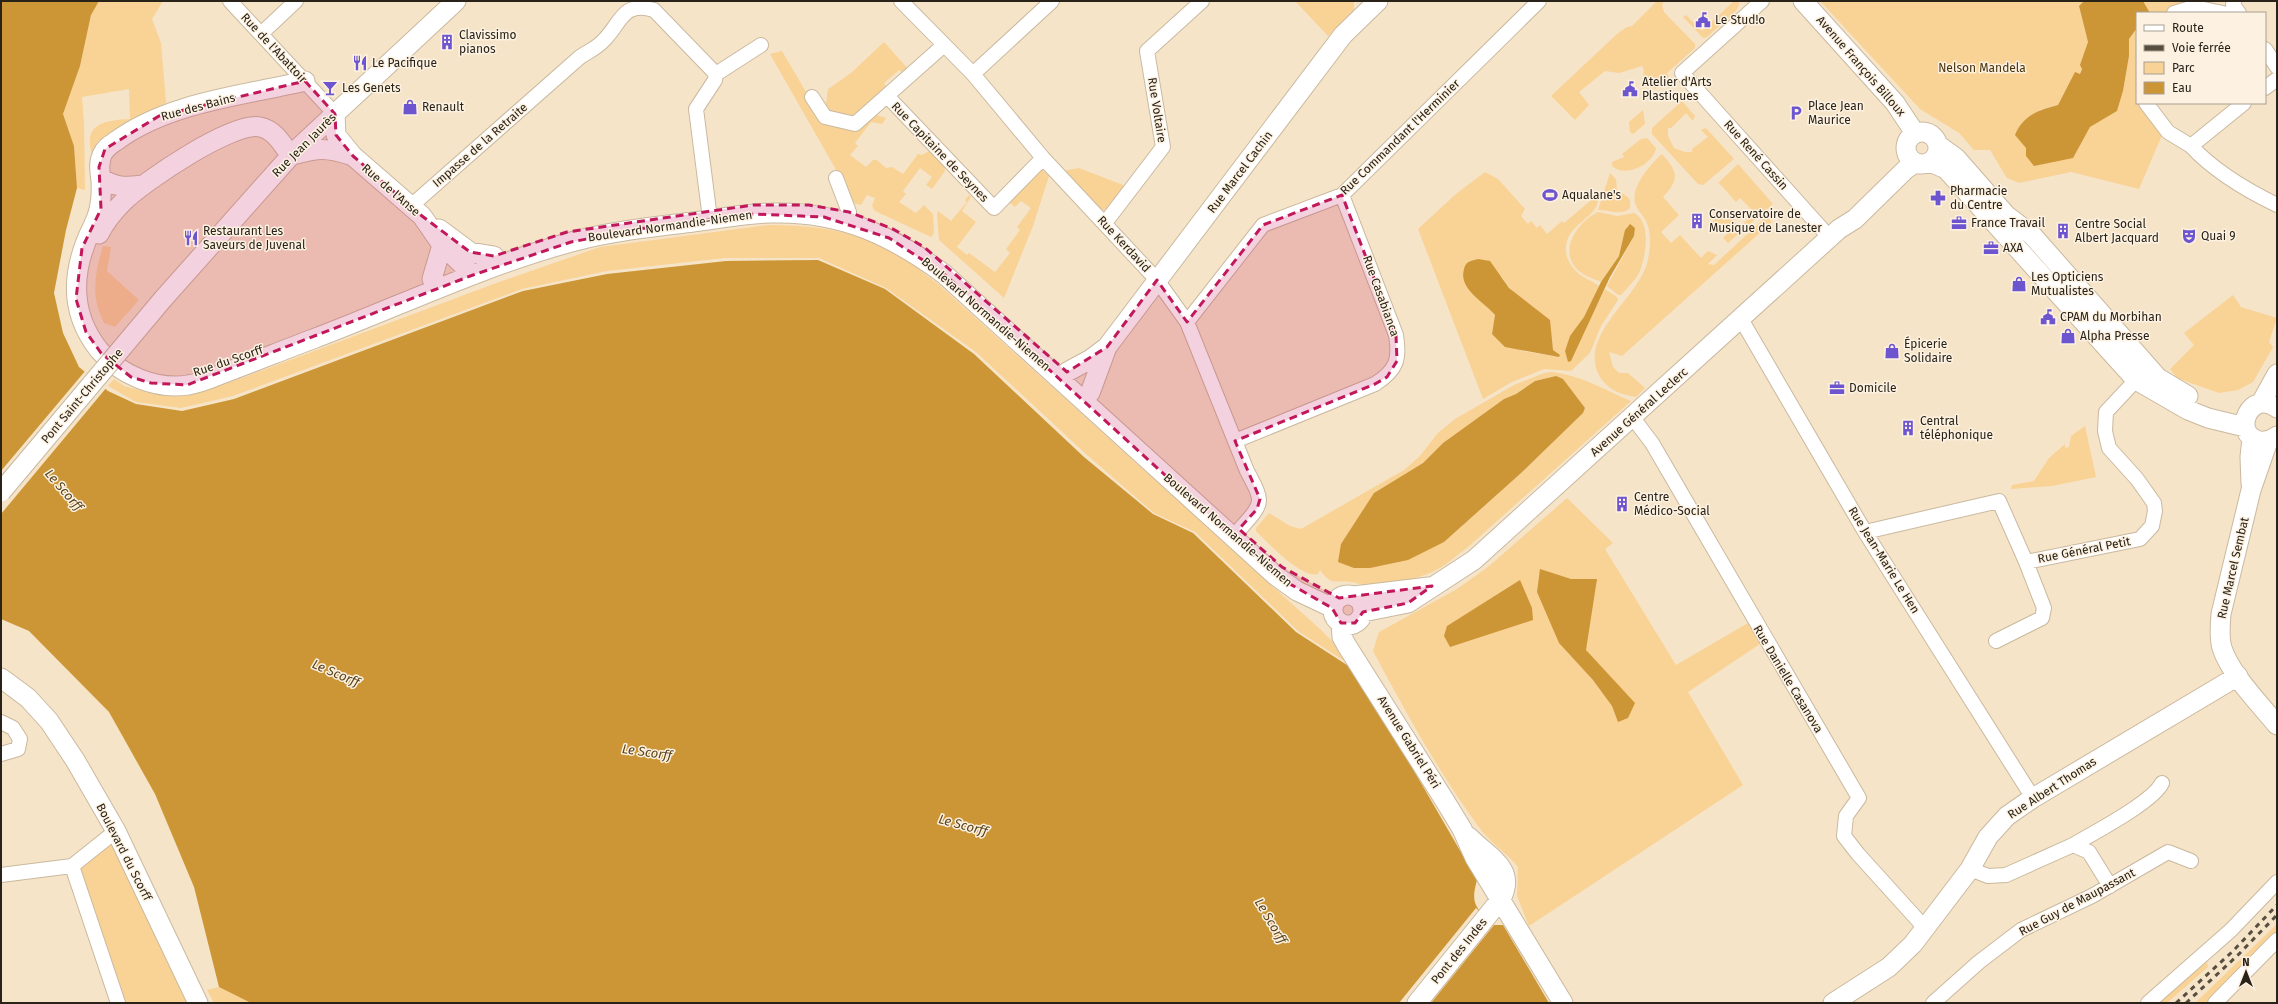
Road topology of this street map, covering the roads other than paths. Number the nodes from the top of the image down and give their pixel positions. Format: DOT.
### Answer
graph roads {
  1 [pos="230,1"];
  2 [pos="296,1"];
  3 [pos="456,1"];
  4 [pos="901,1"];
  5 [pos="1052,1"];
  6 [pos="1202,1"];
  7 [pos="1539,1"];
  8 [pos="1762,1"];
  9 [pos="1803,1"];
  10 [pos="1377,2"];
  11 [pos="628,5"];
  12 [pos="2232,8"];
  13 [pos="2177,12"];
  14 [pos="262,33"];
  15 [pos="761,45"];
  16 [pos="944,45"];
  17 [pos="2266,50"];
  18 [pos="2277,67"];
  19 [pos="716,74"];
  20 [pos="973,74"];
  21 [pos="2277,79"];
  22 [pos="305,81"];
  23 [pos="2266,87"];
  24 [pos="812,97"];
  25 [pos="888,97"];
  26 [pos="2147,104"];
  27 [pos="2243,104"];
  28 [pos="335,114"];
  29 [pos="1915,133"];
  30 [pos="1938,145"];
  31 [pos="2191,146"];
  32 [pos="290,156"];
  33 [pos="353,156"];
  34 [pos="1043,158"];
  35 [pos="1917,160"];
  36 [pos="101,178"];
  37 [pos="836,178"];
  38 [pos="142,185"];
  39 [pos="1342,195"];
  40 [pos="2277,205"];
  41 [pos="416,211"];
  42 [pos="709,211"];
  43 [pos="850,212"];
  44 [pos="98,215"];
  45 [pos="1105,223"];
  46 [pos="1834,233"];
  47 [pos="442,245"];
  48 [pos="494,256"];
  49 [pos="468,271"];
  50 [pos="432,279"];
  51 [pos="1157,280"];
  52 [pos="451,284"];
  53 [pos="164,299"];
  54 [pos="1741,318"];
  55 [pos="1187,322"];
  56 [pos="1107,347"];
  57 [pos="1067,372"];
  58 [pos="2277,374"];
  59 [pos="2158,378"];
  60 [pos="2136,380"];
  61 [pos="1090,393"];
  62 [pos="1633,418"];
  63 [pos="2265,420"];
  64 [pos="1235,441"];
  65 [pos="1,492"];
  66 [pos="1240,529"];
  67 [pos="1865,532"];
  68 [pos="2026,562"];
  69 [pos="1347,610"];
  70 [pos="1996,641"];
  71 [pos="2238,676"];
  72 [pos="1,678"];
  73 [pos="1,722"];
  74 [pos="2277,725"];
  75 [pos="1,754"];
  76 [pos="2162,783"];
  77 [pos="2033,798"];
  78 [pos="116,831"];
  79 [pos="2073,845"];
  80 [pos="2191,861"];
  81 [pos="72,866"];
  82 [pos="1970,869"];
  83 [pos="1,875"];
  84 [pos="2277,882"];
  85 [pos="2110,886"];
  86 [pos="1501,899"];
  87 [pos="1926,928"];
  88 [pos="2277,940"];
  89 [pos="2221,1001"];
  90 [pos="118,1003"];
  91 [pos="198,1003"];
  92 [pos="1417,1003"];
  93 [pos="1563,1003"];
  94 [pos="1833,1003"];
  95 [pos="1933,1003"];
  96 [pos="2148,1003"];
  1 -- 14 [label="street, Rue de l'Abattoir"];
  2 -- 14 [label="street"];
  3 -- 28 [label="street, Rue Jean Jaurès"];
  4 -- 16 [label="street, Rue Kerdavid"];
  5 -- 20 [label="street"];
  6 -- 45 [label="street, Rue Voltaire"];
  7 -- 39 [label="street, Rue Commandant l'Herminier"];
  8 -- 46 [label="street, Rue René Cassin"];
  9 -- 29 [label="street, Avenue François Billoux"];
  10 -- 51 [label="street, Rue Marcel Cachin"];
  11 -- 19 [label="street"];
  11 -- 41 [label="street, Impasse de la Retraite"];
  12 -- 13 [label="street"];
  14 -- 22 [label="street, Rue de l'Abattoir"];
  15 -- 19 [label="street"];
  16 -- 20 [label="street, Rue Kerdavid"];
  16 -- 25 [label="street"];
  17 -- 18 [label="street"];
  19 -- 42 [label="street"];
  20 -- 34 [label="street, Rue Kerdavid"];
  21 -- 23 [label="street"];
  22 -- 28 [label="street, Rue de l'Abattoir"];
  22 -- 36 [label="street, Rue des Bains"];
  24 -- 25 [label="street"];
  25 -- 34 [label="street, Rue Capitaine de Seynes"];
  26 -- 31 [label="street"];
  27 -- 31 [label="street"];
  28 -- 32 [label="street, Rue Jean Jaurès"];
  28 -- 33 [label="street, Rue de l'Anse"];
  29 -- 30 [label="street"];
  29 -- 35 [label="street"];
  30 -- 35 [label="street"];
  30 -- 59 [label="street"];
  31 -- 40 [label="street"];
  32 -- 33 [label="street, Rue de l'Anse"];
  32 -- 38 [label="street, Rue du Scorff"];
  32 -- 53 [label="street, Rue Jean Jaurès"];
  33 -- 41 [label="street, Rue de l'Anse"];
  34 -- 45 [label="street, Rue Kerdavid"];
  35 -- 46 [label="street, Avenue Général Leclerc"];
  35 -- 60 [label="street"];
  36 -- 38 [label="street"];
  36 -- 44 [label="street, Rue des Bains"];
  37 -- 43 [label="street"];
  38 -- 50 [label="street, Rue du Scorff"];
  39 -- 55 [label="street, Rue Commandant l'Herminier"];
  39 -- 64 [label="street, Rue Casabianca"];
  41 -- 47 [label="street, Rue de l'Anse"];
  41 -- 48 [label="street"];
  42 -- 43 [label="street, Boulevard Normandie-Niemen"];
  42 -- 48 [label="street, Boulevard Normandie-Niemen"];
  43 -- 57 [label="street, Boulevard Normandie-Niemen"];
  44 -- 52 [label="street, Rue du Scorff"];
  45 -- 51 [label="street, Rue Kerdavid"];
  46 -- 54 [label="street, Avenue Général Leclerc"];
  47 -- 49 [label="street, Rue de l'Anse"];
  47 -- 50 [label="street"];
  48 -- 49 [label="street, Boulevard Normandie-Niemen"];
  49 -- 50 [label="street, Rue du Scorff"];
  49 -- 52 [label="street, Boulevard Normandie-Niemen"];
  49 -- 69 [label="street, Boulevard Normandie-Niemen"];
  51 -- 55 [label="street, Rue Kerdavid"];
  51 -- 56 [label="street, Rue Marcel Cachin"];
  53 -- 65 [label="street, Pont Saint-Christophe, bridge"];
  54 -- 62 [label="street, Avenue Général Leclerc"];
  54 -- 67 [label="street, Rue Jean-Marie Le Hen"];
  55 -- 64 [label="street, Rue Kerdavid"];
  56 -- 57 [label="street, Rue Marcel Cachin"];
  56 -- 61 [label="street, Rue Marcel Cachin"];
  57 -- 61 [label="street, Boulevard Normandie-Niemen"];
  58 -- 63 [label="street, Rue Marcel Sembat"];
  59 -- 60 [label="street"];
  59 -- 63 [label="street"];
  60 -- 63 [label="street"];
  60 -- 68 [label="street, Rue Général Petit"];
  61 -- 66 [label="street, Boulevard Normandie-Niemen"];
  62 -- 69 [label="street, Avenue Général Leclerc"];
  62 -- 87 [label="street, Rue Danielle Casanova"];
  63 -- 71 [label="street, Rue Marcel Sembat"];
  64 -- 66 [label="street, Rue Kerdavid"];
  66 -- 69 [label="street, Boulevard Normandie-Niemen"];
  67 -- 68 [label="street, Rue Général Petit"];
  67 -- 77 [label="street, Rue Jean-Marie Le Hen"];
  68 -- 70 [label="street, Rue Général Petit"];
  69 -- 86 [label="street, Avenue Gabriel Péri"];
  71 -- 74 [label="street, Rue Marcel Sembat"];
  71 -- 77 [label="street, Rue Albert Thomas"];
  72 -- 78 [label="street, Boulevard du Scorff"];
  73 -- 75 [label="street"];
  76 -- 79 [label="street"];
  77 -- 82 [label="street, Rue Albert Thomas"];
  78 -- 81 [label="street"];
  78 -- 91 [label="street, Boulevard du Scorff"];
  79 -- 82 [label="street"];
  79 -- 85 [label="street"];
  80 -- 85 [label="street, Rue Guy de Maupassant"];
  81 -- 83 [label="street"];
  81 -- 90 [label="street"];
  82 -- 87 [label="street, Rue Albert Thomas"];
  84 -- 96 [label="street"];
  85 -- 95 [label="street, Rue Guy de Maupassant"];
  86 -- 92 [label="street, Pont des Indes"];
  86 -- 93 [label="street, Avenue Gabriel Péri"];
  87 -- 94 [label="street, Rue Albert Thomas"];
  88 -- 89 [label="street"];
}
